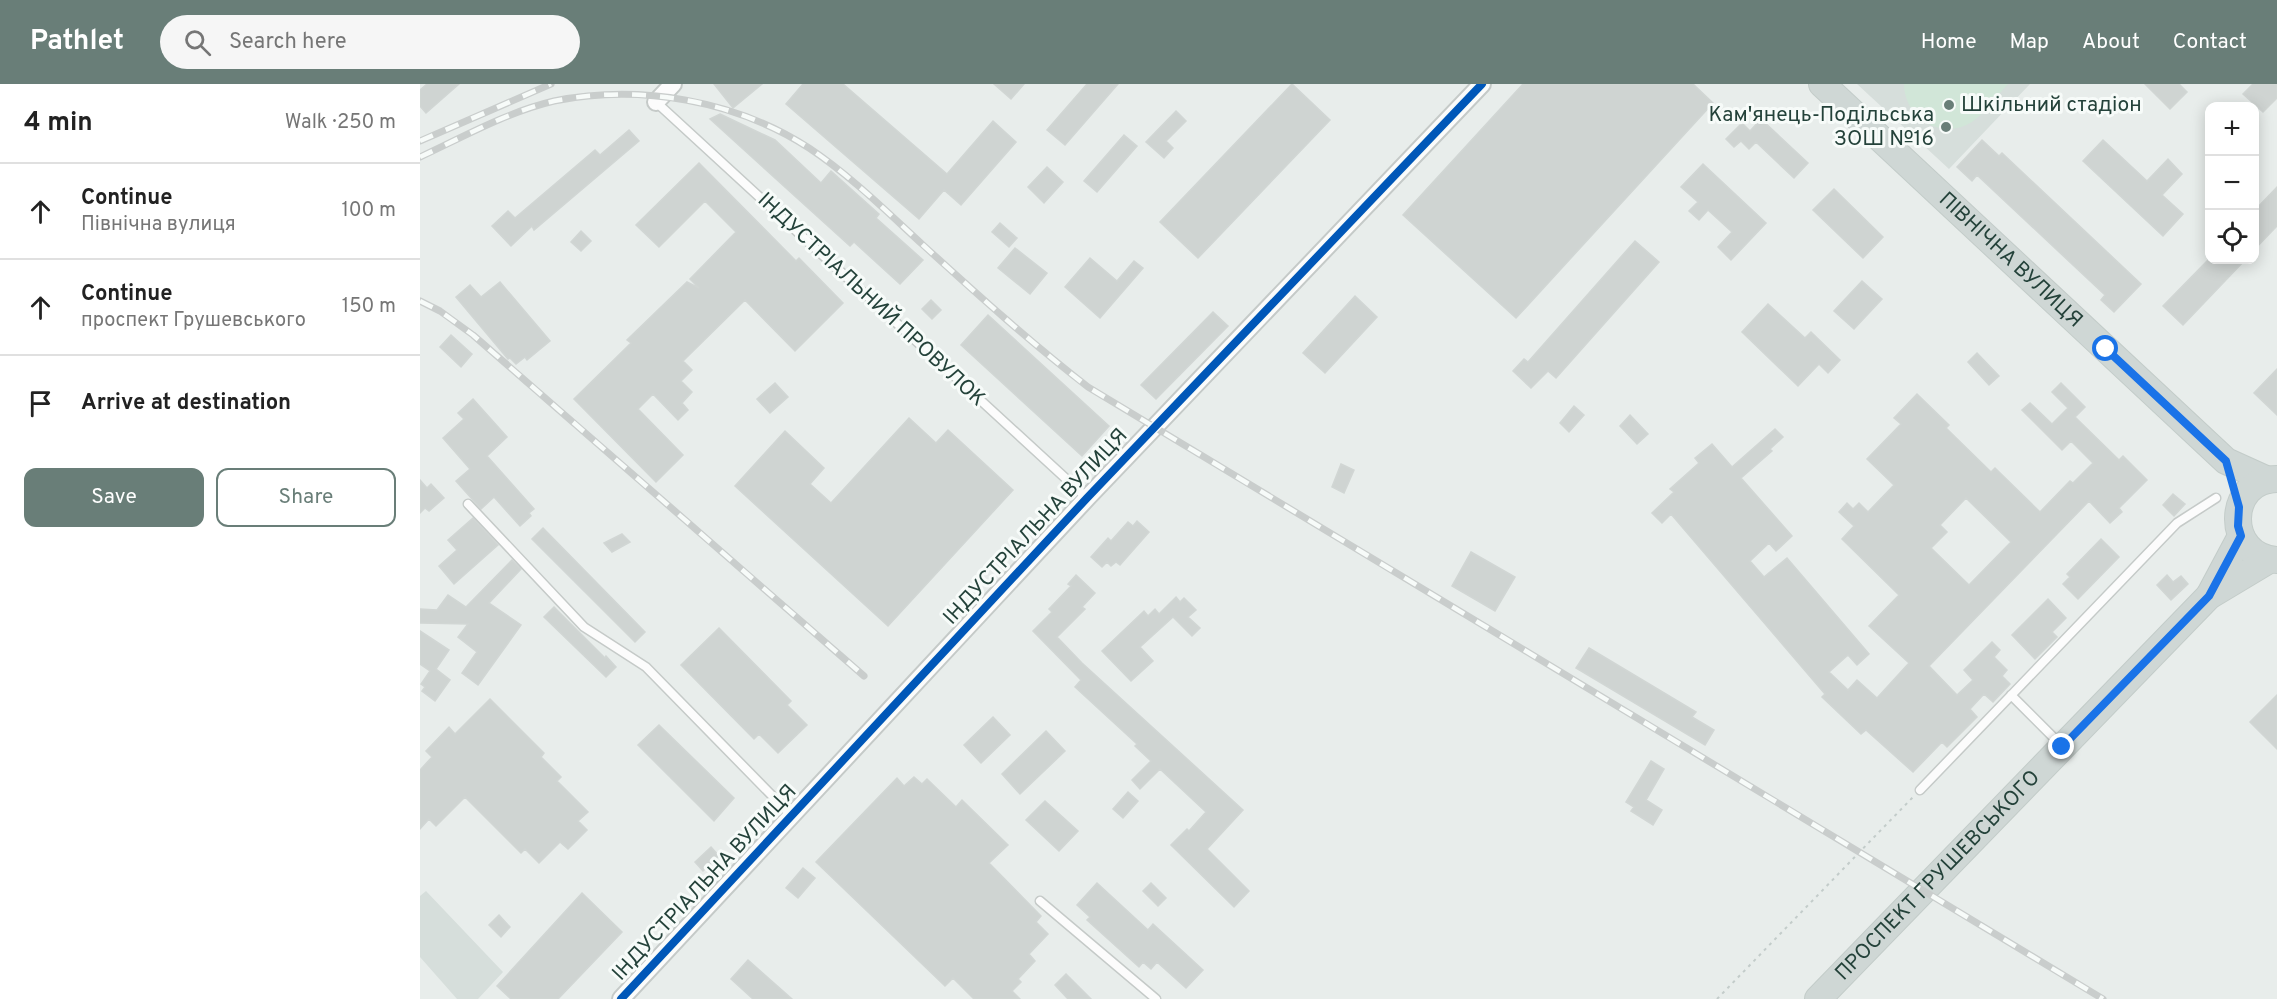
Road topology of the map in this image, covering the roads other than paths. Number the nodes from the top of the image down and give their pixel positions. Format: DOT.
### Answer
graph roads {
  1 [pos="673,84"];
  2 [pos="1482,84"];
  3 [pos="1822,84"];
  4 [pos="656,102"];
  5 [pos="2226,461"];
  6 [pos="2273,480"];
  7 [pos="1087,498"];
  8 [pos="2227,503"];
  9 [pos="468,504"];
  10 [pos="2241,536"];
  11 [pos="2273,560"];
  12 [pos="2209,596"];
  13 [pos="2011,695"];
  14 [pos="2062,747"];
  15 [pos="1920,790"];
  16 [pos="793,816"];
  17 [pos="1040,901"];
  18 [pos="621,999"];
  19 [pos="1156,999"];
  20 [pos="1818,999"];
  1 -- 4 [label="street"];
  2 -- 7 [label="street, ІНДУСТРІАЛЬНА ВУЛИЦЯ"];
  3 -- 5 [label="main road, ПІВНІЧНА ВУЛИЦЯ"];
  4 -- 7 [label="lane, ІНДУСТРІАЛЬНИЙ ПРОВУЛОК"];
  5 -- 6 [label="main road, ПІВНІЧНА ВУЛИЦЯ"];
  5 -- 8 [label="main road"];
  6 -- 8 [label="main road"];
  7 -- 16 [label="street, ІНДУСТРІАЛЬНА ВУЛИЦЯ"];
  8 -- 10 [label="main road"];
  8 -- 13 [label="lane"];
  9 -- 16 [label="lane"];
  10 -- 11 [label="main road"];
  10 -- 12 [label="main road, ПРОСПЕКТ ГРУШЕВСЬКОГО"];
  11 -- 12 [label="main road, ПРОСПЕКТ ГРУШЕВСЬКОГО"];
  12 -- 14 [label="main road, ПРОСПЕКТ ГРУШЕВСЬКОГО"];
  13 -- 14 [label="lane"];
  13 -- 15 [label="lane"];
  14 -- 20 [label="main road, ПРОСПЕКТ ГРУШЕВСЬКОГО"];
  16 -- 18 [label="street, ІНДУСТРІАЛЬНА ВУЛИЦЯ"];
  17 -- 19 [label="lane"];
}
